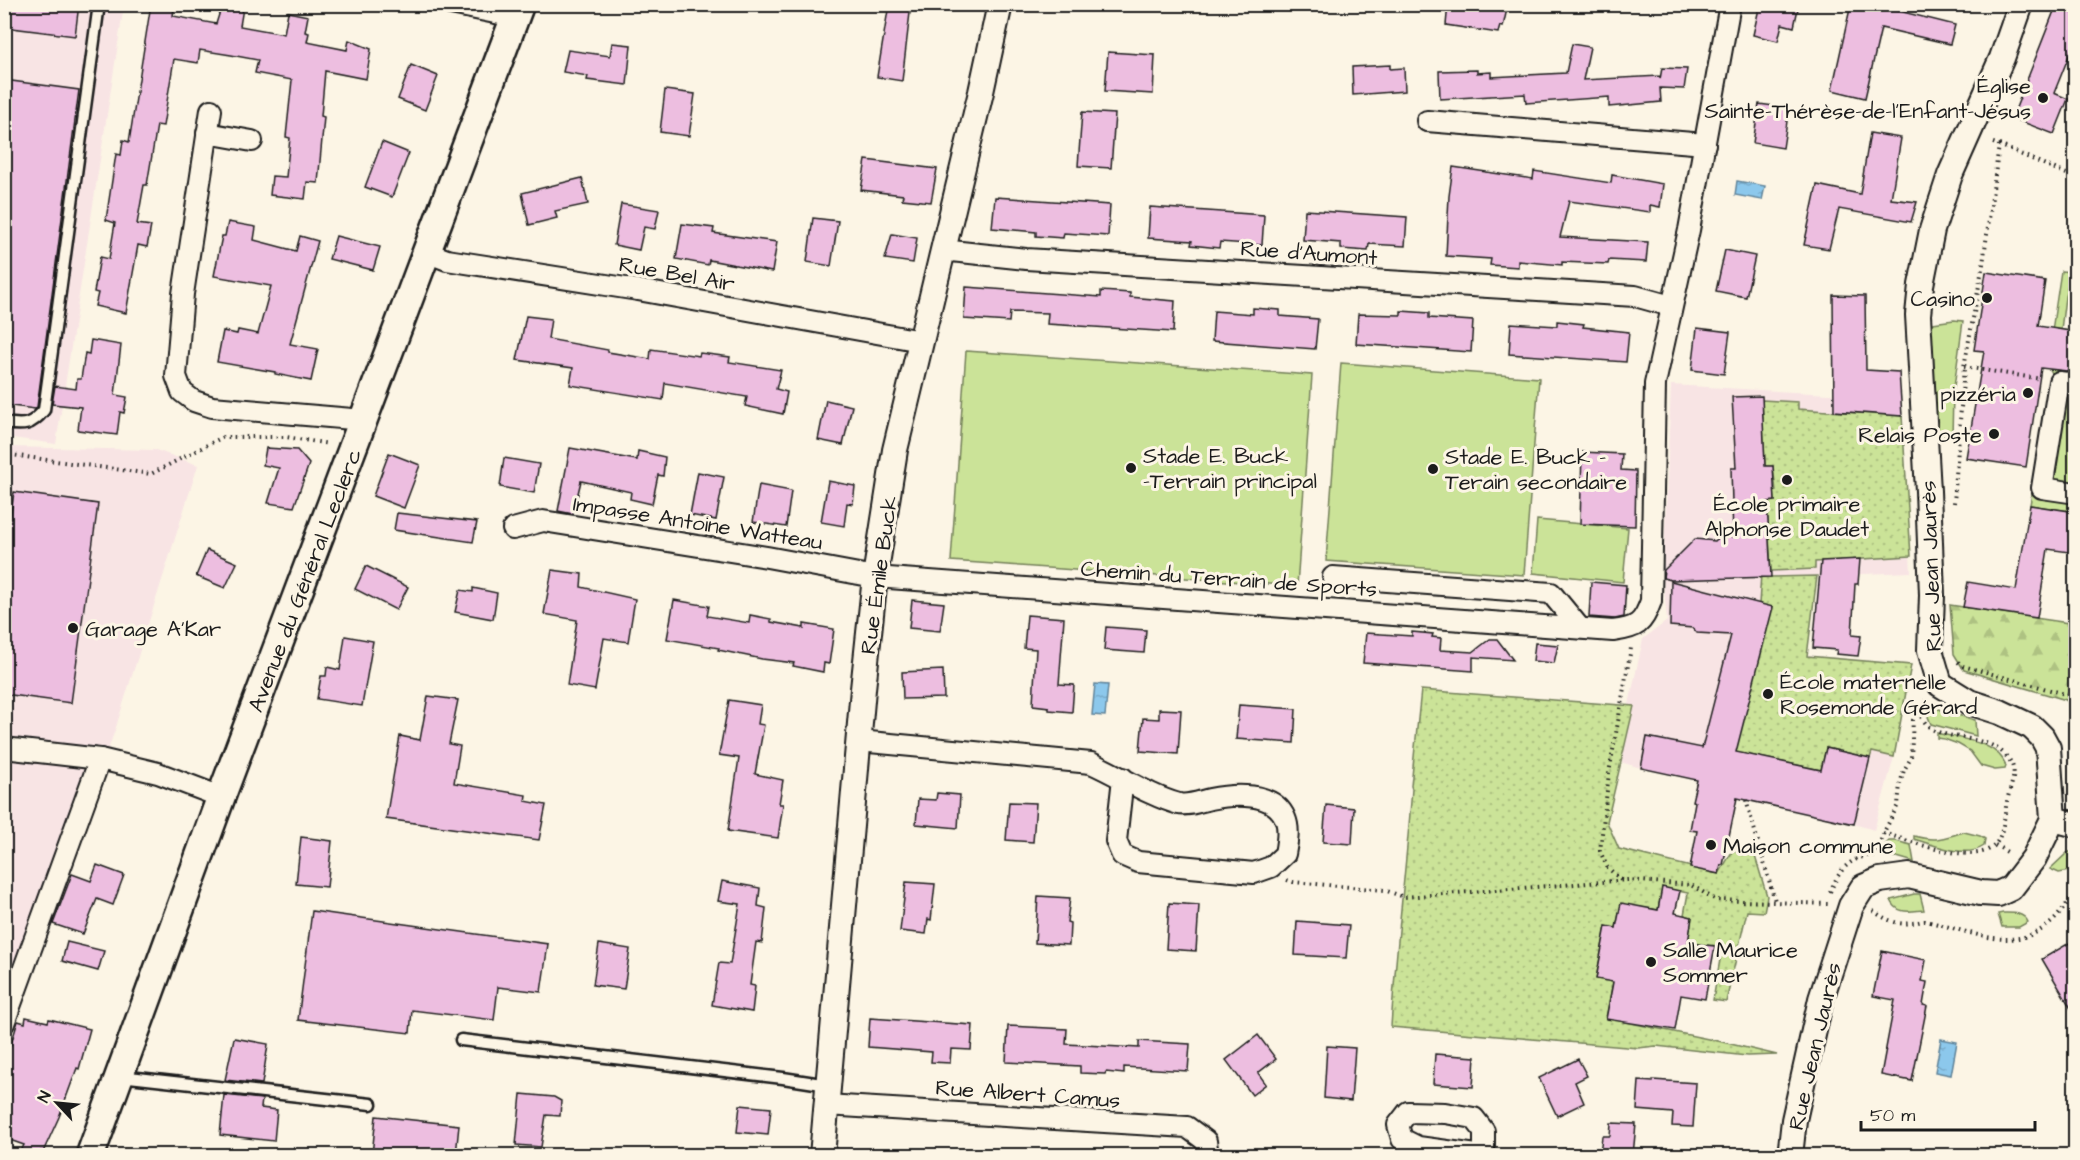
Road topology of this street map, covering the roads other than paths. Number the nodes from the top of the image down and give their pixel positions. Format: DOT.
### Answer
graph roads {
  1 [pos="99,4"];
  2 [pos="451,4"];
  3 [pos="1000,4"];
  4 [pos="1730,4"];
  5 [pos="2021,4"];
  6 [pos="517,11"];
  7 [pos="211,110"];
  8 [pos="1427,121"];
  9 [pos="207,133"];
  10 [pos="252,141"];
  11 [pos="1704,144"];
  12 [pos="942,250"];
  13 [pos="426,252"];
  14 [pos="1671,306"];
  15 [pos="921,341"];
  16 [pos="2067,383"];
  17 [pos="364,420"];
  18 [pos="4,423"];
  19 [pos="2076,493"];
  20 [pos="513,529"];
  21 [pos="875,577"];
  22 [pos="1333,577"];
  23 [pos="1579,627"];
  24 [pos="859,741"];
  25 [pos="4,748"];
  26 [pos="100,759"];
  27 [pos="1123,778"];
  28 [pos="221,797"];
  29 [pos="2064,822"];
  30 [pos="4,1023"];
  31 [pos="462,1040"];
  32 [pos="119,1076"];
  33 [pos="827,1095"];
  34 [pos="371,1104"];
  35 [pos="90,1155"];
  36 [pos="822,1155"];
  37 [pos="1208,1155"];
  38 [pos="1790,1155"];
  1 -- 18 [label="lane"];
  2 -- 6 [label="street"];
  3 -- 12 [label="street, Rue Émile Buck"];
  4 -- 11 [label="street"];
  5 -- 29 [label="street, Rue Jean Jaurès"];
  6 -- 13 [label="main road, Avenue du Général Leclerc"];
  7 -- 9 [label="street"];
  8 -- 11 [label="street"];
  9 -- 10 [label="street"];
  9 -- 17 [label="street"];
  11 -- 14 [label="street"];
  12 -- 14 [label="street, Rue d'Aumont"];
  12 -- 15 [label="street, Rue Émile Buck"];
  13 -- 15 [label="street, Rue Bel Air"];
  13 -- 17 [label="main road, Avenue du Général Leclerc"];
  14 -- 23 [label="street, Chemin du Terrain de Sports"];
  15 -- 21 [label="street, Rue Émile Buck"];
  16 -- 19 [label="street"];
  17 -- 28 [label="main road, Avenue du Général Leclerc"];
  20 -- 21 [label="street, Impasse Antoine Watteau"];
  21 -- 23 [label="street, Chemin du Terrain de Sports"];
  21 -- 24 [label="street, Rue Émile Buck"];
  22 -- 23 [label="street, Chemin du Terrain de Sports"];
  24 -- 27 [label="street"];
  24 -- 33 [label="street, Rue Émile Buck"];
  25 -- 26 [label="street"];
  26 -- 28 [label="street"];
  26 -- 30 [label="street"];
  27 -- 27 [label="street"];
  28 -- 32 [label="main road, Avenue du Général Leclerc"];
  29 -- 38 [label="street, Rue Jean Jaurès"];
  31 -- 33 [label="lane"];
  32 -- 34 [label="lane"];
  32 -- 35 [label="main road, Avenue du Général Leclerc"];
  33 -- 36 [label="street, Rue Émile Buck"];
  33 -- 37 [label="street, Rue Albert Camus"];
}
